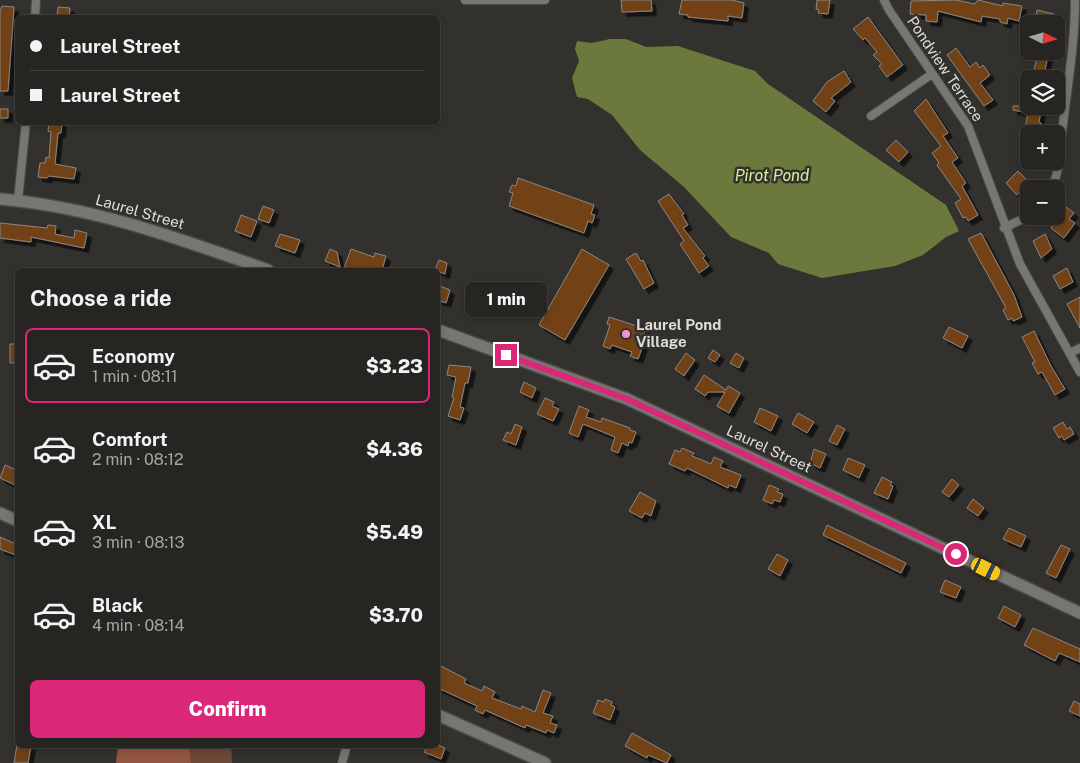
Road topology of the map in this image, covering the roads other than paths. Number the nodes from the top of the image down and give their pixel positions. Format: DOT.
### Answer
graph roads {
  1 [pos="36,0"];
  2 [pos="464,0"];
  3 [pos="545,0"];
  4 [pos="884,0"];
  5 [pos="1075,0"];
  6 [pos="35,15"];
  7 [pos="932,74"];
  8 [pos="871,116"];
  9 [pos="26,125"];
  10 [pos="1055,180"];
  11 [pos="0,199"];
  12 [pos="18,200"];
  13 [pos="1020,220"];
  14 [pos="1004,228"];
  15 [pos="262,268"];
  16 [pos="440,331"];
  17 [pos="1080,348"];
  18 [pos="1070,353"];
  19 [pos="1080,372"];
  20 [pos="0,513"];
  21 [pos="15,520"];
  22 [pos="1080,613"];
  23 [pos="440,716"];
  24 [pos="346,748"];
  25 [pos="342,763"];
  26 [pos="545,763"];
  1 -- 6 [label="street"];
  2 -- 3 [label="street"];
  4 -- 7 [label="street, Pondview Terrace"];
  5 -- 10 [label="street"];
  7 -- 8 [label="street"];
  7 -- 14 [label="street, Pondview Terrace"];
  9 -- 12 [label="street"];
  11 -- 12 [label="street, Laurel Street"];
  12 -- 15 [label="street, Laurel Street"];
  13 -- 14 [label="street"];
  14 -- 18 [label="street, Pondview Terrace"];
  16 -- 22 [label="street, Laurel Street"];
  17 -- 18 [label="street"];
  18 -- 19 [label="street, Pondview Terrace"];
  20 -- 21 [label="street"];
  23 -- 26 [label="street"];
  24 -- 25 [label="street"];
}
